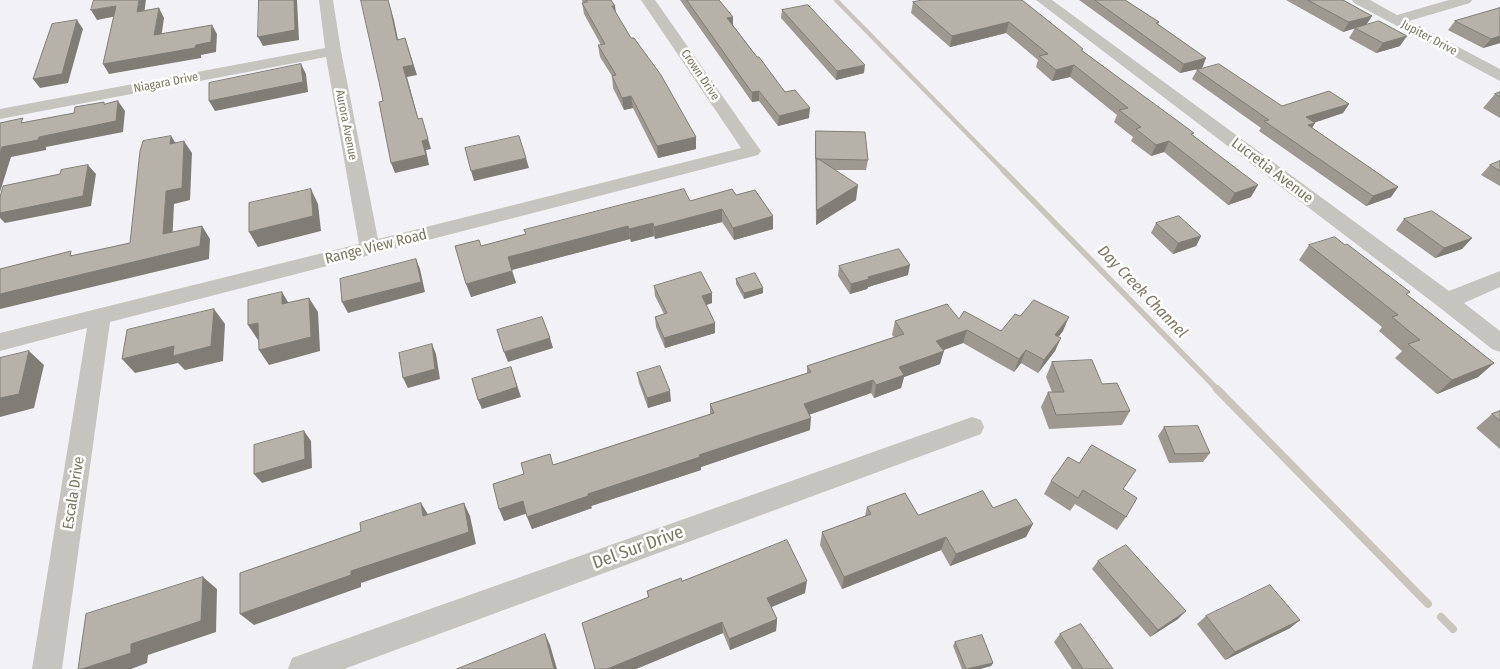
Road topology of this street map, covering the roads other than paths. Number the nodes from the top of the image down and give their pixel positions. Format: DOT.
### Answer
graph roads {
  1 [pos="326,0"];
  2 [pos="648,0"];
  3 [pos="1043,0"];
  4 [pos="1359,0"];
  5 [pos="1464,0"];
  6 [pos="1395,20"];
  7 [pos="332,52"];
  8 [pos="1500,76"];
  9 [pos="0,114"];
  10 [pos="752,151"];
  11 [pos="370,249"];
  12 [pos="1500,279"];
  13 [pos="1447,301"];
  14 [pos="100,318"];
  15 [pos="0,342"];
  16 [pos="1500,343"];
  17 [pos="972,427"];
  18 [pos="47,669"];
  19 [pos="303,669"];
  1 -- 7 [label="street, Aurora Avenue"];
  2 -- 10 [label="street, Crown Drive"];
  3 -- 13 [label="street, Lucretia Avenue"];
  4 -- 6 [label="street, Jupiter Drive"];
  5 -- 6 [label="street"];
  6 -- 8 [label="street, Jupiter Drive"];
  7 -- 9 [label="street, Niagara Drive"];
  7 -- 11 [label="street, Aurora Avenue"];
  10 -- 11 [label="street, Range View Road"];
  11 -- 14 [label="street, Range View Road"];
  12 -- 13 [label="street"];
  13 -- 16 [label="street, Lucretia Avenue"];
  14 -- 15 [label="street, Range View Road"];
  14 -- 18 [label="street, Escala Drive"];
  17 -- 19 [label="street, Del Sur Drive"];
}
